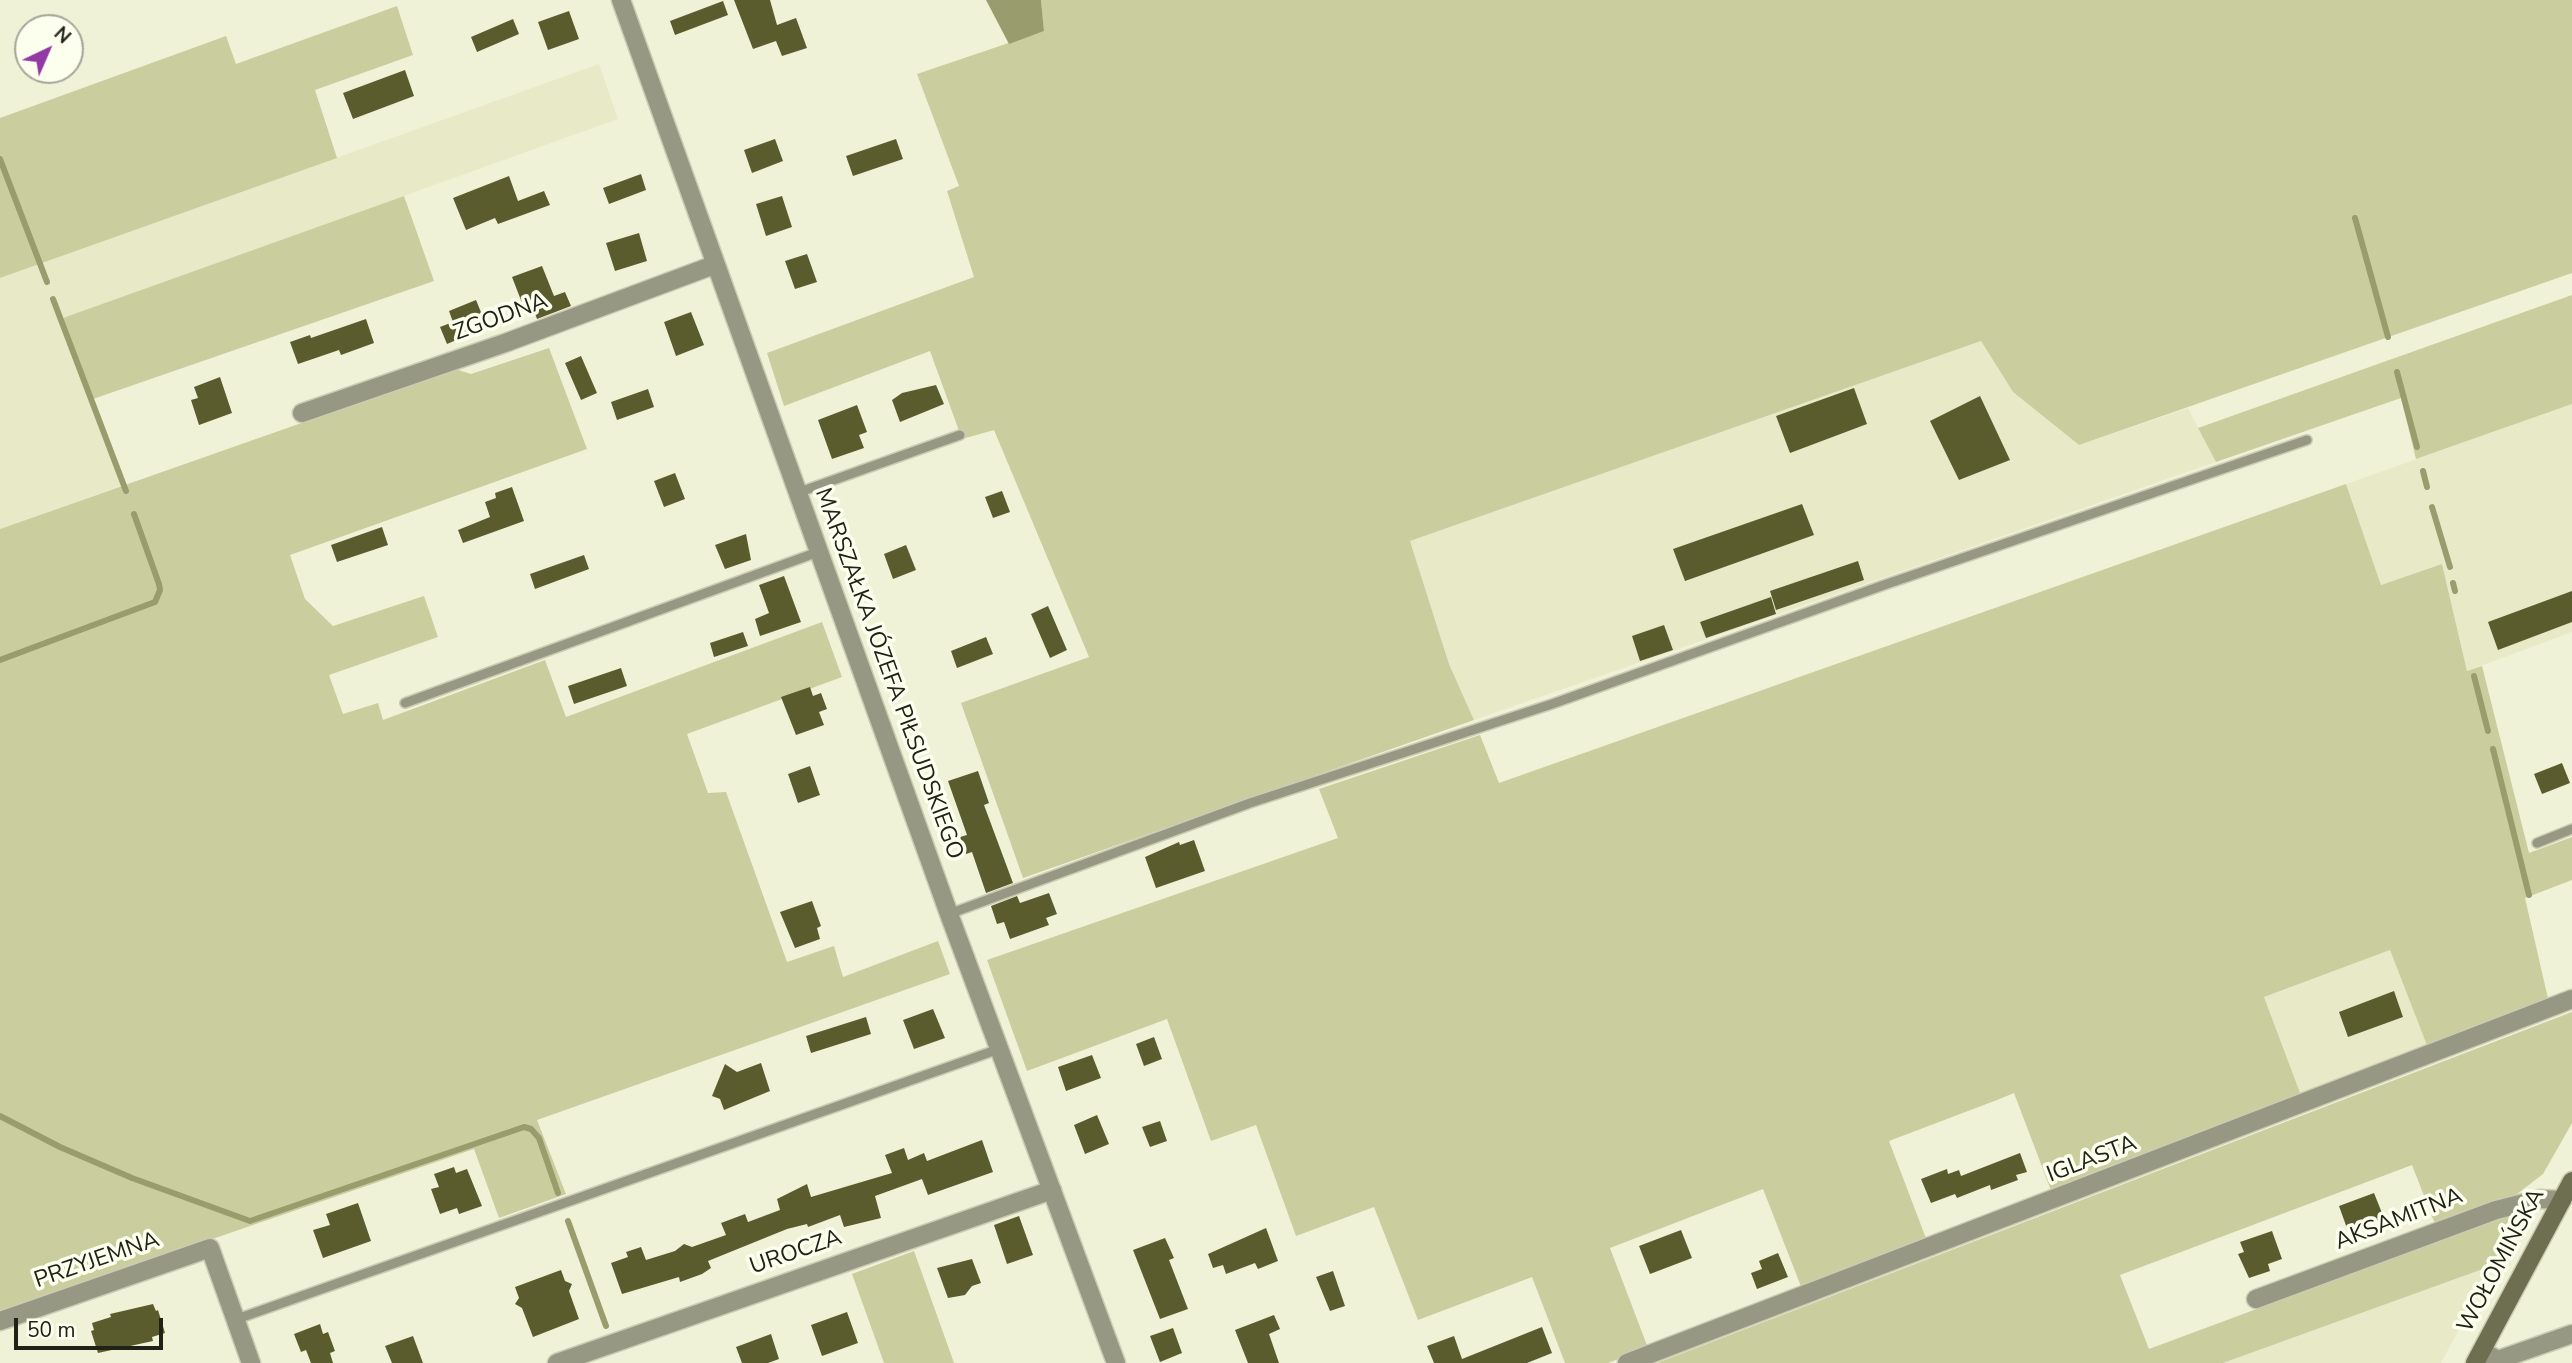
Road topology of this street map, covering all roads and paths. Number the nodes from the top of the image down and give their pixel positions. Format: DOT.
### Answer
graph roads {
  1 [pos="621,0"];
  2 [pos="714,265"];
  3 [pos="302,413"];
  4 [pos="960,435"];
  5 [pos="2307,440"];
  6 [pos="797,493"];
  7 [pos="818,552"];
  8 [pos="405,703"];
  9 [pos="2572,829"];
  10 [pos="2537,842"];
  11 [pos="949,914"];
  12 [pos="2572,999"];
  13 [pos="999,1049"];
  14 [pos="2572,1181"];
  15 [pos="1052,1190"];
  16 [pos="2562,1200"];
  17 [pos="2256,1298"];
  18 [pos="237,1320"];
  19 [pos="0,1321"];
  20 [pos="2572,1334"];
  21 [pos="2478,1357"];
  22 [pos="251,1363"];
  23 [pos="557,1363"];
  24 [pos="1116,1363"];
  25 [pos="1627,1363"];
  1 -- 2 [label="street, MARSZAŁKA JÓZEFA PIŁSUDSKIEGO"];
  2 -- 3 [label="street, ZGODNA"];
  2 -- 6 [label="street, MARSZAŁKA JÓZEFA PIŁSUDSKIEGO"];
  4 -- 6 [label="lane"];
  5 -- 11 [label="lane"];
  6 -- 7 [label="street, MARSZAŁKA JÓZEFA PIŁSUDSKIEGO"];
  7 -- 8 [label="lane"];
  7 -- 11 [label="street, MARSZAŁKA JÓZEFA PIŁSUDSKIEGO"];
  9 -- 10 [label="lane"];
  11 -- 13 [label="street, MARSZAŁKA JÓZEFA PIŁSUDSKIEGO"];
  12 -- 25 [label="street, IGLASTA"];
  13 -- 15 [label="street, MARSZAŁKA JÓZEFA PIŁSUDSKIEGO"];
  13 -- 18 [label="lane"];
  14 -- 16 [label="main road, WOŁOMIŃSKA"];
  15 -- 23 [label="street, UROCZA"];
  15 -- 24 [label="street, MARSZAŁKA JÓZEFA PIŁSUDSKIEGO"];
  16 -- 17 [label="street, AKSAMITNA"];
  16 -- 21 [label="main road, WOŁOMIŃSKA"];
  18 -- 19 [label="street, PRZYJEMNA"];
  18 -- 22 [label="street"];
  20 -- 21 [label="street"];
}
